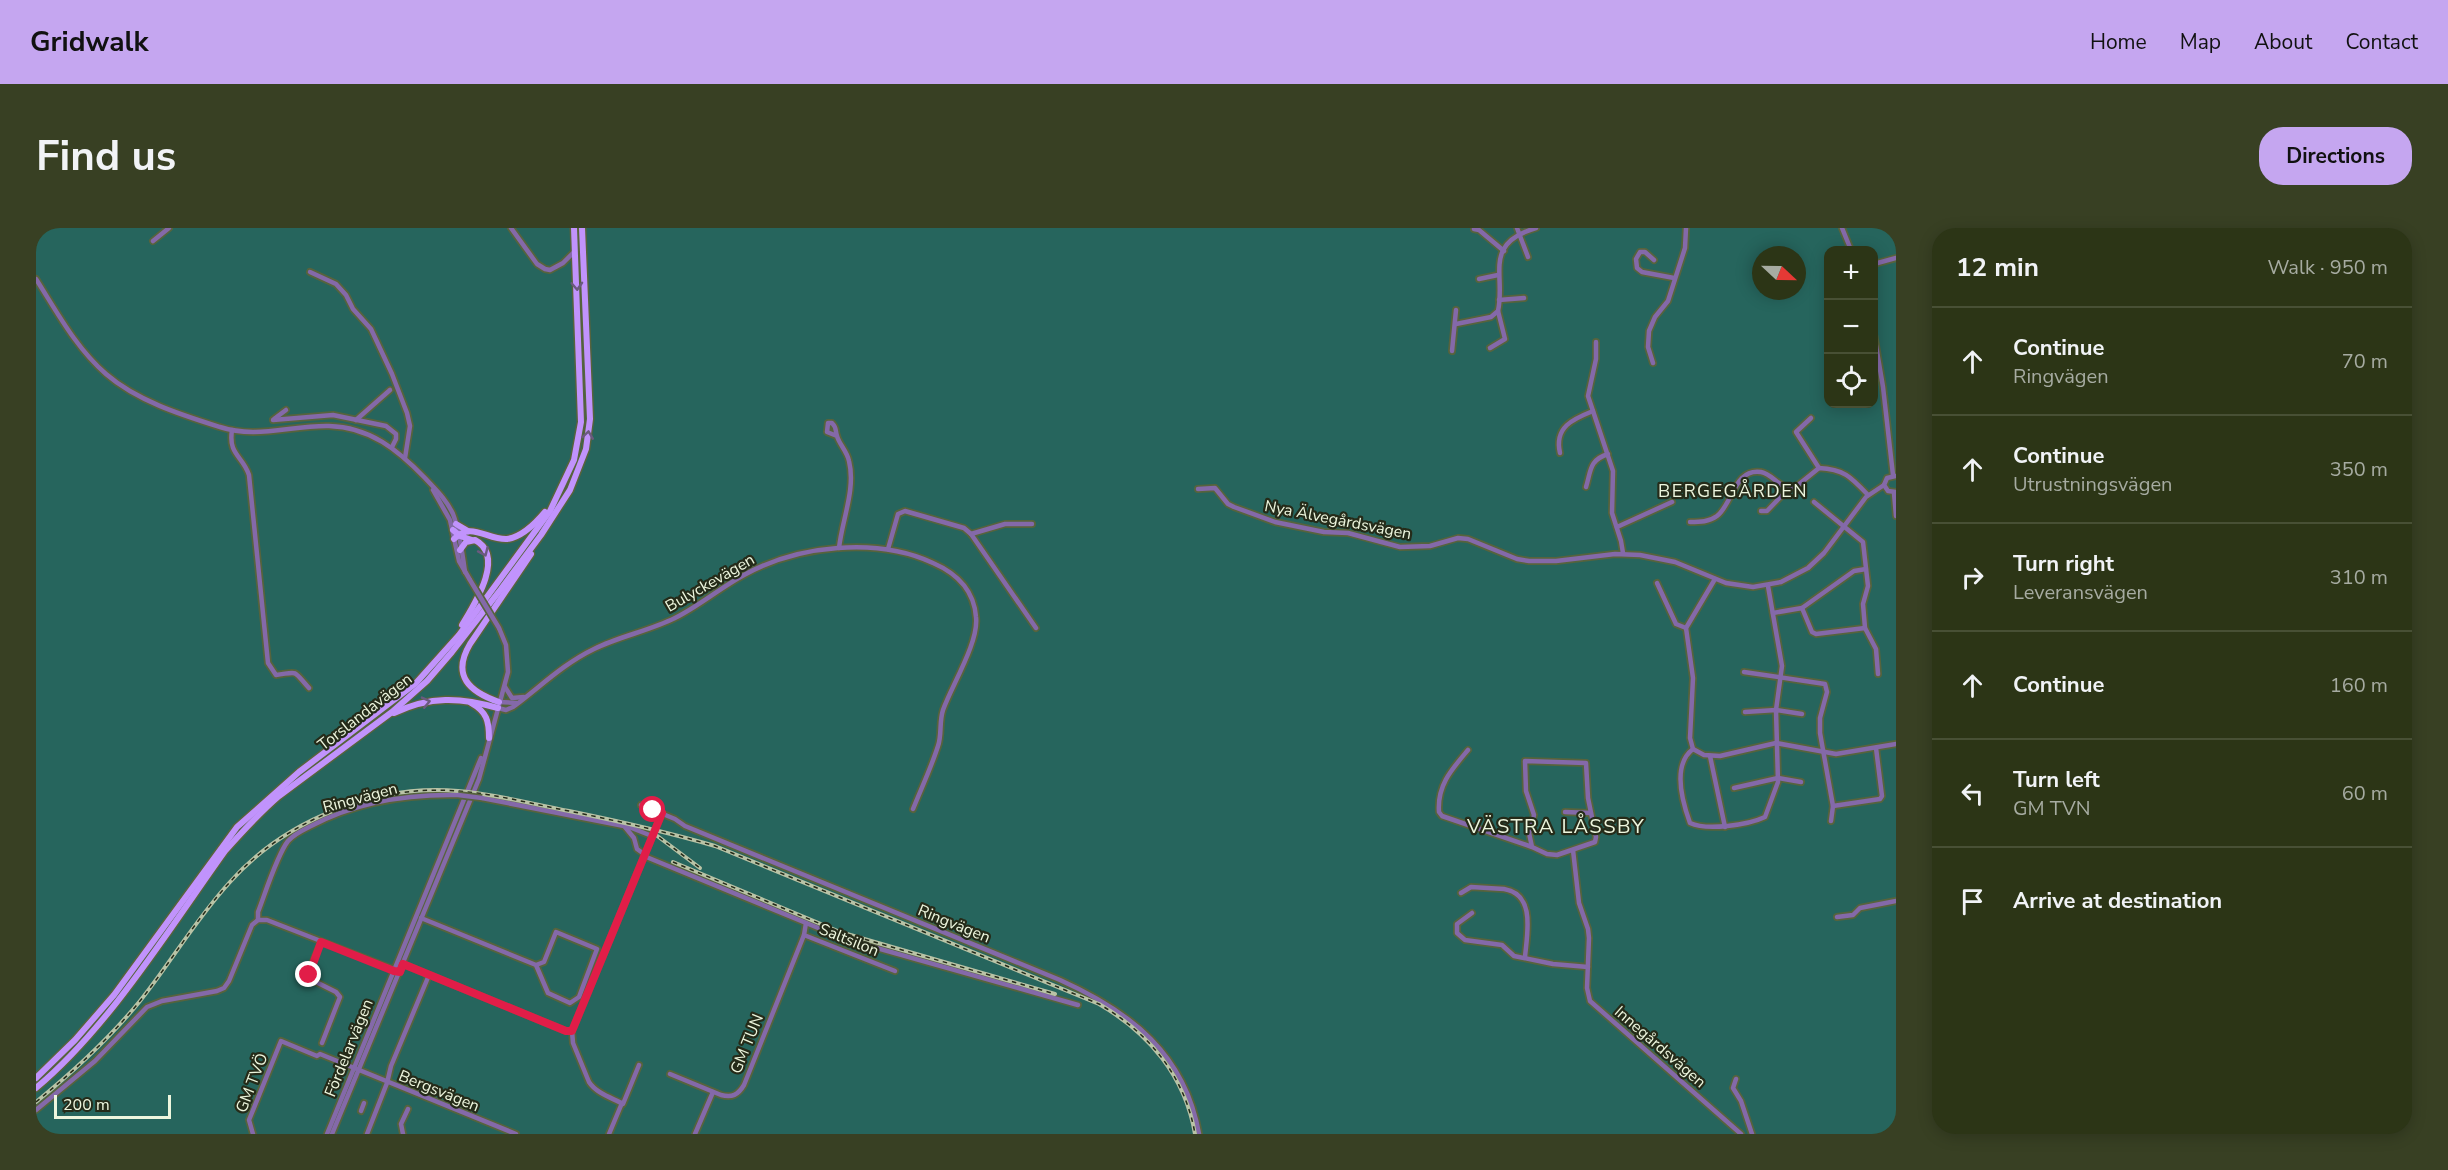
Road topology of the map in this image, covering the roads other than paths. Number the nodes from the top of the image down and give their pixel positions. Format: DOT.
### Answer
graph roads {
  1 [pos="169,228"];
  2 [pos="511,228"];
  3 [pos="574,228"];
  4 [pos="582,228"];
  5 [pos="1517,228"];
  6 [pos="1536,228"];
  7 [pos="1686,228"];
  8 [pos="1842,228"];
  9 [pos="1474,229"];
  10 [pos="1518,235"];
  11 [pos="153,241"];
  12 [pos="1849,246"];
  13 [pos="575,250"];
  14 [pos="1504,250"];
  15 [pos="1528,257"];
  16 [pos="1896,258"];
  17 [pos="1654,260"];
  18 [pos="564,262"];
  19 [pos="1878,263"];
  20 [pos="576,268"];
  21 [pos="310,272"];
  22 [pos="1498,275"];
  23 [pos="1674,278"];
  24 [pos="36,279"];
  25 [pos="1479,279"];
  26 [pos="1524,298"];
  27 [pos="1499,300"];
  28 [pos="1456,310"];
  29 [pos="1498,311"];
  30 [pos="1456,324"];
  31 [pos="1596,342"];
  32 [pos="1490,348"];
  33 [pos="1452,351"];
  34 [pos="1877,354"];
  35 [pos="1653,363"];
  36 [pos="390,390"];
  37 [pos="286,410"];
  38 [pos="1593,411"];
  39 [pos="1811,418"];
  40 [pos="355,420"];
  41 [pos="232,430"];
  42 [pos="837,436"];
  43 [pos="392,447"];
  44 [pos="1560,453"];
  45 [pos="1608,454"];
  46 [pos="405,458"];
  47 [pos="1819,468"];
  48 [pos="1894,476"];
  49 [pos="1884,485"];
  50 [pos="1586,487"];
  51 [pos="1198,489"];
  52 [pos="1789,489"];
  53 [pos="570,490"];
  54 [pos="1895,493"];
  55 [pos="1868,495"];
  56 [pos="558,496"];
  57 [pos="1672,502"];
  58 [pos="1814,502"];
  59 [pos="1761,511"];
  60 [pos="1896,516"];
  61 [pos="1690,522"];
  62 [pos="1032,524"];
  63 [pos="1844,526"];
  64 [pos="1617,527"];
  65 [pos="455,532"];
  66 [pos="971,534"];
  67 [pos="472,540"];
  68 [pos="839,548"];
  69 [pos="888,549"];
  70 [pos="460,550"];
  71 [pos="1623,553"];
  72 [pos="1866,569"];
  73 [pos="465,572"];
  74 [pos="1715,579"];
  75 [pos="1657,583"];
  76 [pos="1768,586"];
  77 [pos="1802,608"];
  78 [pos="1773,613"];
  79 [pos="1035,628"];
  80 [pos="1686,628"];
  81 [pos="1865,628"];
  82 [pos="1744,672"];
  83 [pos="1878,674"];
  84 [pos="1781,676"];
  85 [pos="505,685"];
  86 [pos="309,688"];
  87 [pos="523,698"];
  88 [pos="465,700"];
  89 [pos="390,705"];
  90 [pos="499,705"];
  91 [pos="1776,710"];
  92 [pos="1745,712"];
  93 [pos="1803,714"];
  94 [pos="372,726"];
  95 [pos="489,738"];
  96 [pos="1776,743"];
  97 [pos="1896,744"];
  98 [pos="1694,748"];
  99 [pos="1876,748"];
  100 [pos="1468,750"];
  101 [pos="1824,752"];
  102 [pos="1710,756"];
  103 [pos="1778,778"];
  104 [pos="1802,782"];
  105 [pos="1734,788"];
  106 [pos="641,804"];
  107 [pos="1833,806"];
  108 [pos="913,809"];
  109 [pos="1565,812"];
  110 [pos="662,813"];
  111 [pos="1591,813"];
  112 [pos="1831,822"];
  113 [pos="625,827"];
  114 [pos="1725,827"];
  115 [pos="651,838"];
  116 [pos="1532,848"];
  117 [pos="1573,850"];
  118 [pos="644,855"];
  119 [pos="436,869"];
  120 [pos="424,882"];
  121 [pos="436,884"];
  122 [pos="1461,893"];
  123 [pos="424,897"];
  124 [pos="1896,901"];
  125 [pos="1472,913"];
  126 [pos="419,917"];
  127 [pos="1838,917"];
  128 [pos="258,920"];
  129 [pos="806,923"];
  130 [pos="804,935"];
  131 [pos="321,942"];
  132 [pos="1525,957"];
  133 [pos="403,964"];
  134 [pos="536,965"];
  135 [pos="1588,967"];
  136 [pos="895,971"];
  137 [pos="396,972"];
  138 [pos="429,975"];
  139 [pos="1078,1005"];
  140 [pos="572,1031"];
  141 [pos="281,1041"];
  142 [pos="322,1043"];
  143 [pos="639,1065"];
  144 [pos="356,1070"];
  145 [pos="670,1074"];
  146 [pos="36,1078"];
  147 [pos="1736,1079"];
  148 [pos="387,1083"];
  149 [pos="36,1088"];
  150 [pos="713,1092"];
  151 [pos="364,1103"];
  152 [pos="623,1103"];
  153 [pos="408,1109"];
  154 [pos="36,1110"];
  155 [pos="361,1111"];
  156 [pos="253,1134"];
  157 [pos="327,1134"];
  158 [pos="332,1134"];
  159 [pos="367,1134"];
  160 [pos="403,1134"];
  161 [pos="516,1134"];
  162 [pos="609,1134"];
  163 [pos="695,1134"];
  164 [pos="1199,1134"];
  165 [pos="1741,1134"];
  166 [pos="1752,1134"];
  1 -- 11 [label="street"];
  2 -- 18 [label="street"];
  3 -- 13 [label="main road, Torslandavägen"];
  53 -- 4 [label="main road, Torslandavägen, one-way"];
  5 -- 10 [label="street"];
  6 -- 10 [label="street"];
  7 -- 23 [label="street"];
  8 -- 12 [label="street"];
  9 -- 14 [label="street"];
  10 -- 14 [label="street"];
  10 -- 15 [label="street"];
  13 -- 18 [label="street"];
  13 -- 20 [label="main road, Torslandavägen"];
  14 -- 22 [label="street"];
  16 -- 19 [label="street"];
  17 -- 23 [label="street"];
  18 -- 20 [label="street"];
  20 -- 56 [label="main road, Torslandavägen, one-way"];
  21 -- 46 [label="street"];
  22 -- 25 [label="street"];
  22 -- 27 [label="street"];
  23 -- 35 [label="street"];
  24 -- 41 [label="street"];
  26 -- 27 [label="street"];
  27 -- 29 [label="street"];
  28 -- 30 [label="street"];
  29 -- 30 [label="street"];
  29 -- 32 [label="street"];
  30 -- 33 [label="street"];
  31 -- 38 [label="street"];
  34 -- 48 [label="street"];
  36 -- 40 [label="street"];
  37 -- 40 [label="street"];
  38 -- 44 [label="street"];
  38 -- 45 [label="street"];
  39 -- 47 [label="street"];
  40 -- 43 [label="street"];
  41 -- 43 [label="street"];
  41 -- 86 [label="street"];
  42 -- 68 [label="street"];
  43 -- 46 [label="street"];
  45 -- 50 [label="street"];
  45 -- 64 [label="street"];
  46 -- 65 [label="street"];
  47 -- 52 [label="street"];
  47 -- 55 [label="street"];
  48 -- 49 [label="street, Nya Älvegårdsvägen"];
  49 -- 54 [label="street"];
  49 -- 55 [label="street, Nya Älvegårdsvägen"];
  51 -- 71 [label="street, Nya Älvegårdsvägen"];
  52 -- 59 [label="street"];
  52 -- 61 [label="street"];
  53 -- 90 [label="main road"];
  53 -- 94 [label="main road, Torslandavägen"];
  54 -- 60 [label="street"];
  55 -- 63 [label="street, Nya Älvegårdsvägen"];
  56 -- 65 [label="main road"];
  56 -- 89 [label="main road, Torslandavägen"];
  57 -- 64 [label="street"];
  58 -- 63 [label="street"];
  62 -- 66 [label="street"];
  63 -- 72 [label="street"];
  63 -- 76 [label="street, Nya Älvegårdsvägen"];
  64 -- 71 [label="street"];
  65 -- 67 [label="main road"];
  65 -- 70 [label="street"];
  65 -- 73 [label="street"];
  66 -- 69 [label="street"];
  66 -- 79 [label="street"];
  67 -- 70 [label="main road"];
  67 -- 89 [label="main road, one-way"];
  68 -- 69 [label="street, Bulyckevägen"];
  68 -- 87 [label="street, Bulyckevägen"];
  69 -- 108 [label="street, Bulyckevägen"];
  70 -- 73 [label="street"];
  71 -- 74 [label="street, Nya Älvegårdsvägen"];
  72 -- 77 [label="street"];
  72 -- 81 [label="street"];
  73 -- 85 [label="street, bridge"];
  74 -- 76 [label="street, Nya Älvegårdsvägen"];
  74 -- 80 [label="street"];
  75 -- 80 [label="street"];
  76 -- 78 [label="street"];
  77 -- 78 [label="street"];
  77 -- 81 [label="street"];
  78 -- 84 [label="street"];
  80 -- 98 [label="street"];
  81 -- 83 [label="street"];
  82 -- 84 [label="street"];
  84 -- 91 [label="street"];
  84 -- 101 [label="street"];
  85 -- 87 [label="street"];
  85 -- 90 [label="street"];
  87 -- 90 [label="street, Bulyckevägen"];
  88 -- 90 [label="main road"];
  94 -- 88 [label="main road, one-way"];
  88 -- 95 [label="main road"];
  89 -- 146 [label="main road, Torslandavägen"];
  90 -- 95 [label="street"];
  91 -- 92 [label="street"];
  91 -- 93 [label="street"];
  91 -- 96 [label="street"];
  94 -- 149 [label="main road, Torslandavägen"];
  95 -- 119 [label="street"];
  95 -- 121 [label="street"];
  96 -- 101 [label="street"];
  96 -- 102 [label="street"];
  96 -- 103 [label="street"];
  97 -- 99 [label="street"];
  98 -- 102 [label="street"];
  98 -- 114 [label="street"];
  99 -- 101 [label="street"];
  99 -- 107 [label="street"];
  100 -- 116 [label="street"];
  101 -- 107 [label="street"];
  102 -- 114 [label="street"];
  103 -- 104 [label="street"];
  103 -- 105 [label="street"];
  103 -- 114 [label="street"];
  106 -- 110 [label="street, Ringvägen"];
  107 -- 112 [label="street"];
  109 -- 111 [label="street"];
  110 -- 115 [label="street"];
  110 -- 164 [label="street, Ringvägen"];
  111 -- 116 [label="street"];
  111 -- 117 [label="street"];
  113 -- 115 [label="street"];
  113 -- 118 [label="street"];
  113 -- 128 [label="street, Ringvägen, bridge"];
  115 -- 118 [label="street"];
  116 -- 117 [label="street"];
  117 -- 135 [label="street, Innegårdsvägen"];
  118 -- 129 [label="street"];
  118 -- 140 [label="street"];
  119 -- 120 [label="street"];
  119 -- 123 [label="street"];
  121 -- 123 [label="street"];
  121 -- 126 [label="street"];
  122 -- 132 [label="street"];
  123 -- 126 [label="street"];
  123 -- 126 [label="street"];
  124 -- 127 [label="street"];
  125 -- 132 [label="street"];
  126 -- 133 [label="street"];
  126 -- 134 [label="street"];
  126 -- 137 [label="street"];
  128 -- 131 [label="street"];
  128 -- 154 [label="street, Ringvägen"];
  129 -- 130 [label="street, Saltsilon"];
  129 -- 139 [label="street"];
  130 -- 136 [label="street, Saltsilon"];
  130 -- 150 [label="street, GM TUN"];
  131 -- 137 [label="street"];
  131 -- 142 [label="street"];
  132 -- 135 [label="street"];
  133 -- 137 [label="street"];
  133 -- 138 [label="street"];
  134 -- 134 [label="street"];
  135 -- 165 [label="street, Innegårdsvägen"];
  137 -- 144 [label="street, Fördelarvägen"];
  138 -- 140 [label="street"];
  138 -- 148 [label="street"];
  140 -- 152 [label="street"];
  141 -- 144 [label="street, Bergsvägen"];
  141 -- 156 [label="street, GM TVÖ"];
  143 -- 152 [label="street"];
  144 -- 148 [label="street, Bergsvägen"];
  144 -- 157 [label="street, Fördelarvägen"];
  144 -- 158 [label="street, Fördelarvägen"];
  145 -- 150 [label="street, GM TUN"];
  147 -- 166 [label="street, Innegårdsvägen"];
  148 -- 159 [label="street"];
  148 -- 161 [label="street, Bergsvägen"];
  150 -- 163 [label="street"];
  151 -- 155 [label="street"];
  152 -- 162 [label="street"];
  153 -- 160 [label="street"];
}
